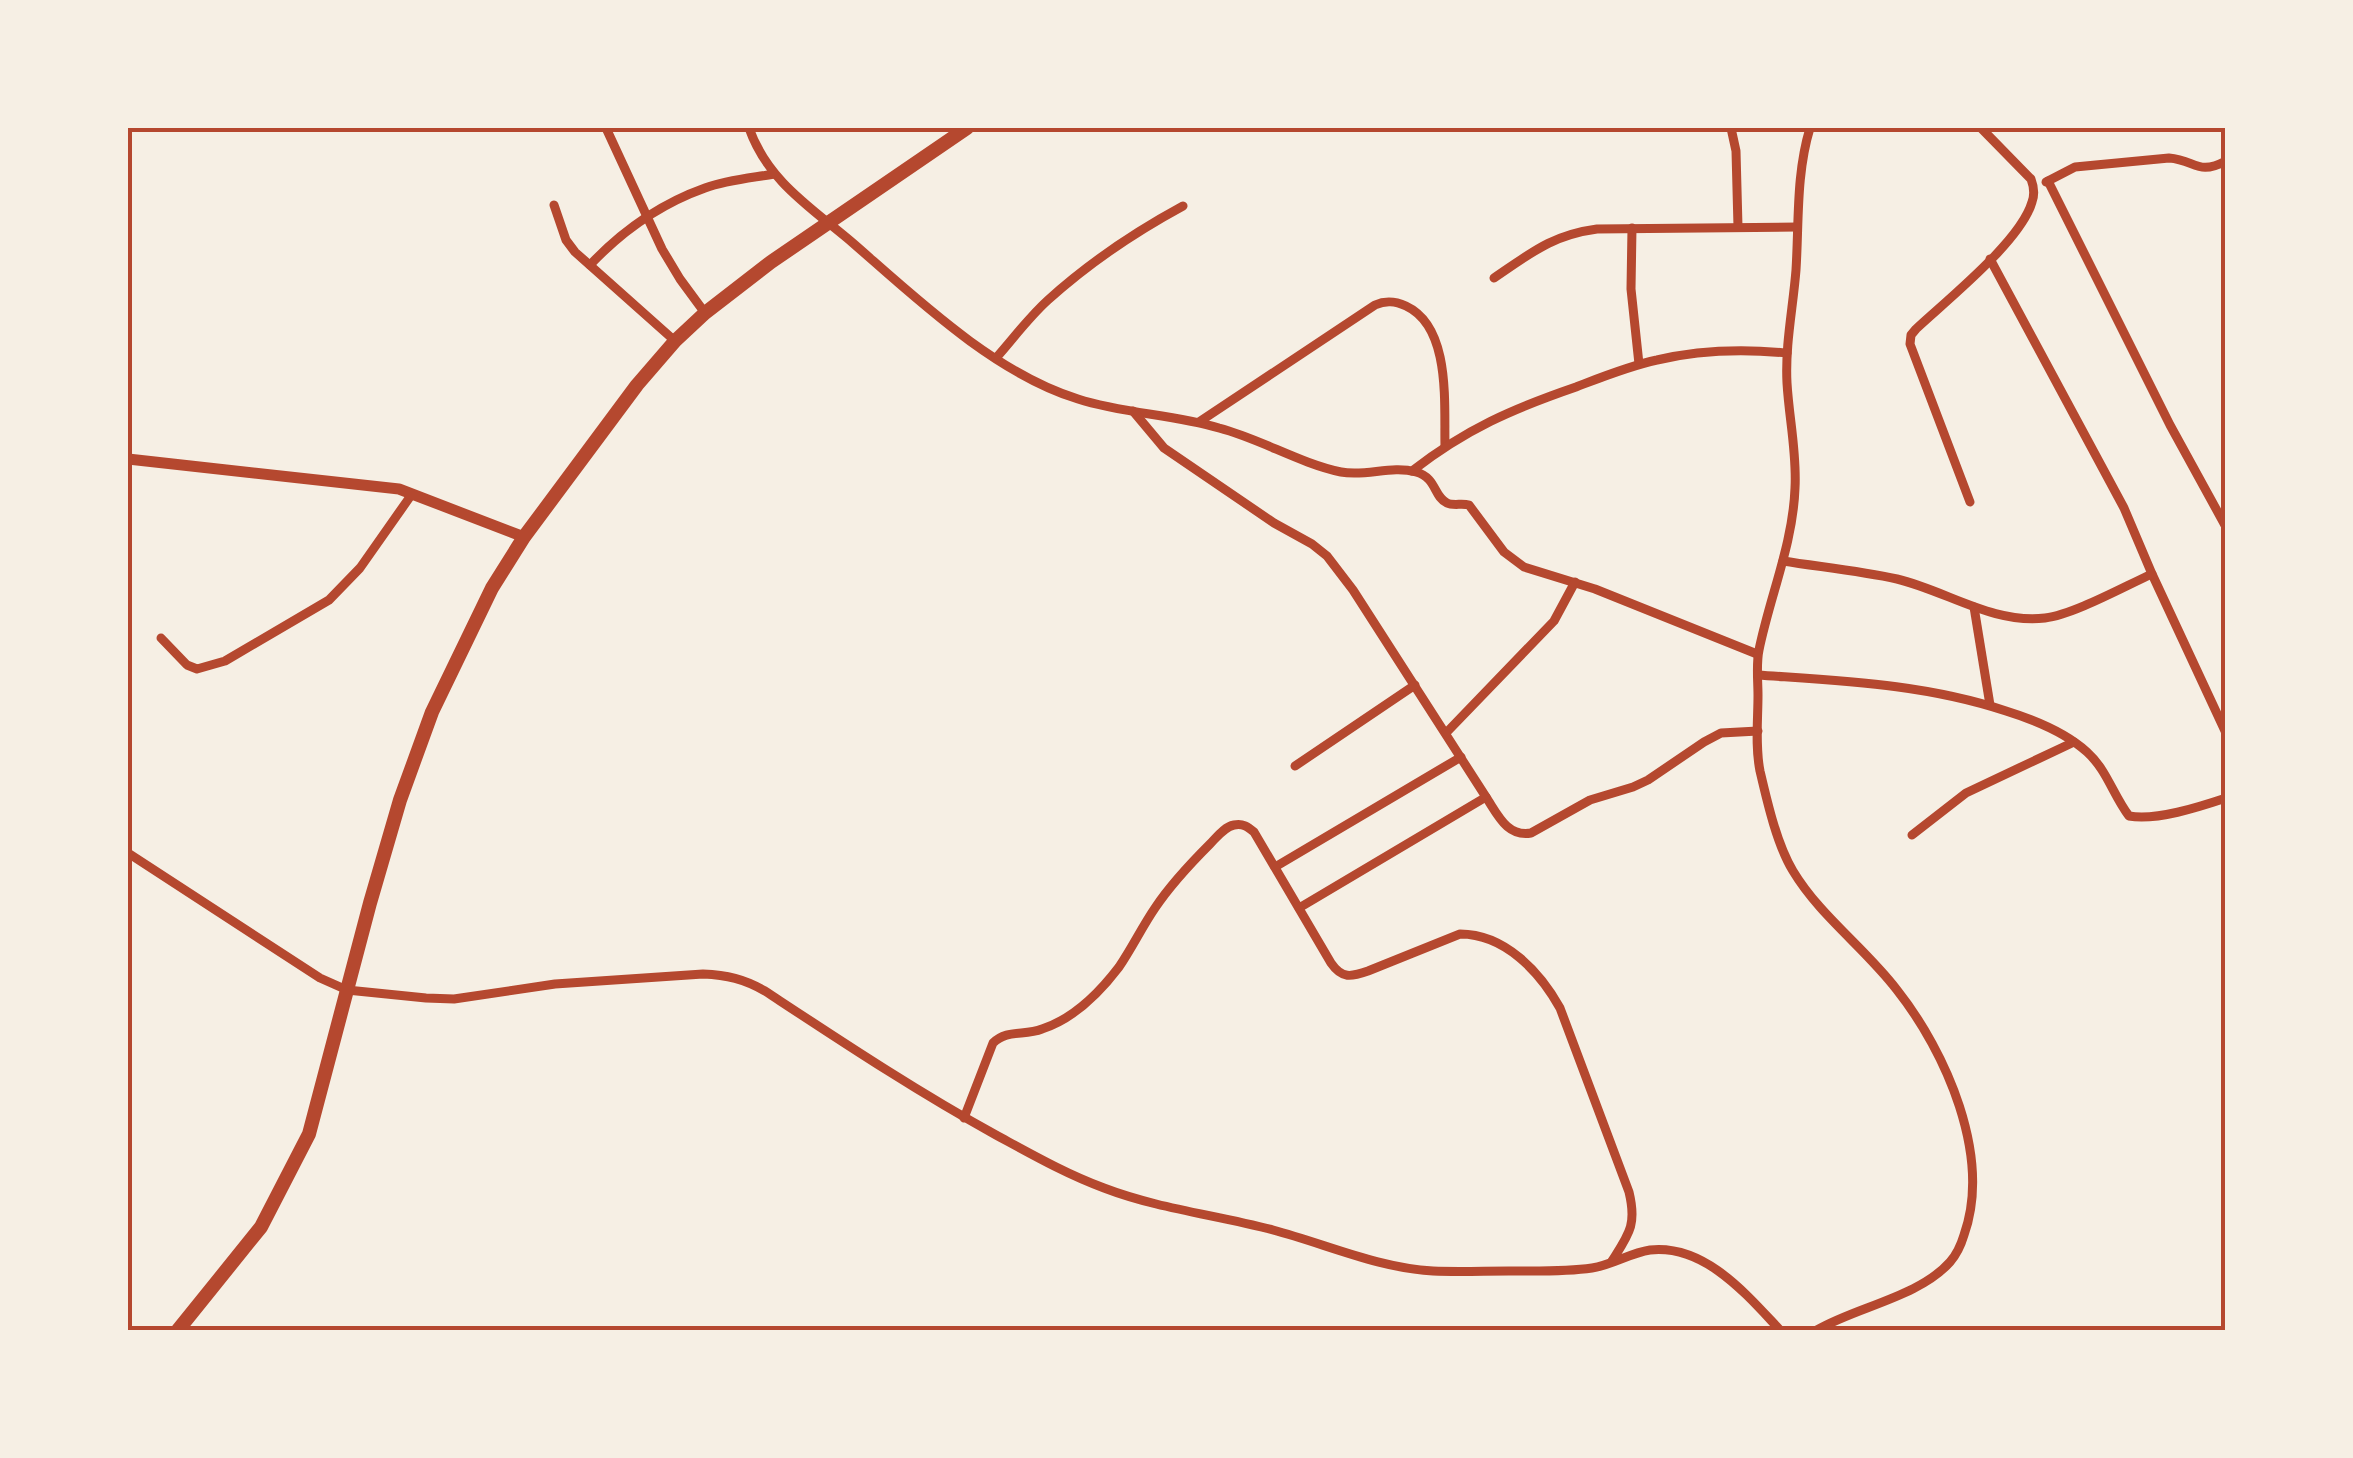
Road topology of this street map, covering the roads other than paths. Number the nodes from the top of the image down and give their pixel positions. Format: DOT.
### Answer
graph roads {
  1 [pos="606,128"];
  2 [pos="750,128"];
  3 [pos="967,128"];
  4 [pos="1731,128"];
  5 [pos="1810,128"];
  6 [pos="1982,128"];
  7 [pos="2226,162"];
  8 [pos="774,174"];
  9 [pos="2048,181"];
  10 [pos="2034,189"];
  11 [pos="554,205"];
  12 [pos="1183,206"];
  13 [pos="646,217"];
  14 [pos="829,223"];
  15 [pos="1738,226"];
  16 [pos="1632,228"];
  17 [pos="1797,228"];
  18 [pos="1990,259"];
  19 [pos="590,265"];
  20 [pos="1494,278"];
  21 [pos="705,312"];
  22 [pos="675,341"];
  23 [pos="1787,354"];
  24 [pos="996,358"];
  25 [pos="1639,364"];
  26 [pos="1133,411"];
  27 [pos="1199,422"];
  28 [pos="1445,446"];
  29 [pos="128,459"];
  30 [pos="1412,471"];
  31 [pos="412,494"];
  32 [pos="1970,502"];
  33 [pos="2226,527"];
  34 [pos="524,537"];
  35 [pos="1783,560"];
  36 [pos="2152,574"];
  37 [pos="1575,582"];
  38 [pos="1974,607"];
  39 [pos="161,638"];
  40 [pos="1758,654"];
  41 [pos="1758,675"];
  42 [pos="1415,686"];
  43 [pos="1990,706"];
  44 [pos="1758,731"];
  45 [pos="1446,733"];
  46 [pos="2226,733"];
  47 [pos="2074,742"];
  48 [pos="1462,757"];
  49 [pos="1295,766"];
  50 [pos="1486,797"];
  51 [pos="2226,798"];
  52 [pos="1912,835"];
  53 [pos="128,853"];
  54 [pos="1275,867"];
  55 [pos="1300,908"];
  56 [pos="347,990"];
  57 [pos="964,1118"];
  58 [pos="1610,1263"];
  59 [pos="178,1330"];
  60 [pos="1780,1330"];
  61 [pos="1816,1330"];
  1 -- 13 [label="street"];
  2 -- 8 [label="street"];
  3 -- 14 [label="main road"];
  4 -- 15 [label="street"];
  5 -- 17 [label="street"];
  6 -- 10 [label="street"];
  7 -- 9 [label="street"];
  8 -- 13 [label="street"];
  8 -- 14 [label="street"];
  9 -- 10 [label="street"];
  9 -- 33 [label="street"];
  10 -- 18 [label="street"];
  11 -- 19 [label="street"];
  12 -- 24 [label="street"];
  13 -- 19 [label="street"];
  13 -- 21 [label="street"];
  14 -- 21 [label="main road"];
  14 -- 24 [label="street"];
  15 -- 16 [label="street"];
  15 -- 17 [label="street"];
  16 -- 20 [label="street"];
  16 -- 25 [label="street"];
  17 -- 23 [label="street"];
  18 -- 32 [label="street"];
  18 -- 36 [label="street"];
  19 -- 22 [label="street"];
  21 -- 22 [label="main road"];
  22 -- 34 [label="main road"];
  23 -- 25 [label="street"];
  23 -- 35 [label="street"];
  24 -- 26 [label="street"];
  25 -- 28 [label="street"];
  26 -- 27 [label="street"];
  26 -- 42 [label="street"];
  27 -- 28 [label="street"];
  27 -- 30 [label="street"];
  28 -- 30 [label="street"];
  29 -- 31 [label="street"];
  30 -- 37 [label="street"];
  31 -- 34 [label="street"];
  31 -- 39 [label="street"];
  34 -- 56 [label="main road"];
  35 -- 38 [label="street"];
  35 -- 40 [label="street"];
  36 -- 38 [label="street"];
  36 -- 46 [label="street"];
  37 -- 40 [label="street"];
  37 -- 45 [label="street"];
  38 -- 43 [label="street"];
  40 -- 41 [label="street"];
  41 -- 43 [label="street"];
  41 -- 44 [label="street"];
  42 -- 45 [label="street"];
  42 -- 49 [label="street"];
  43 -- 47 [label="street"];
  44 -- 50 [label="street"];
  44 -- 61 [label="street"];
  45 -- 48 [label="street"];
  47 -- 51 [label="street"];
  47 -- 52 [label="street"];
  48 -- 50 [label="street"];
  48 -- 54 [label="street"];
  50 -- 55 [label="street"];
  53 -- 56 [label="street"];
  54 -- 55 [label="street"];
  54 -- 57 [label="street"];
  55 -- 58 [label="street"];
  56 -- 57 [label="street"];
  56 -- 59 [label="main road"];
  57 -- 58 [label="street"];
  58 -- 60 [label="street"];
}
